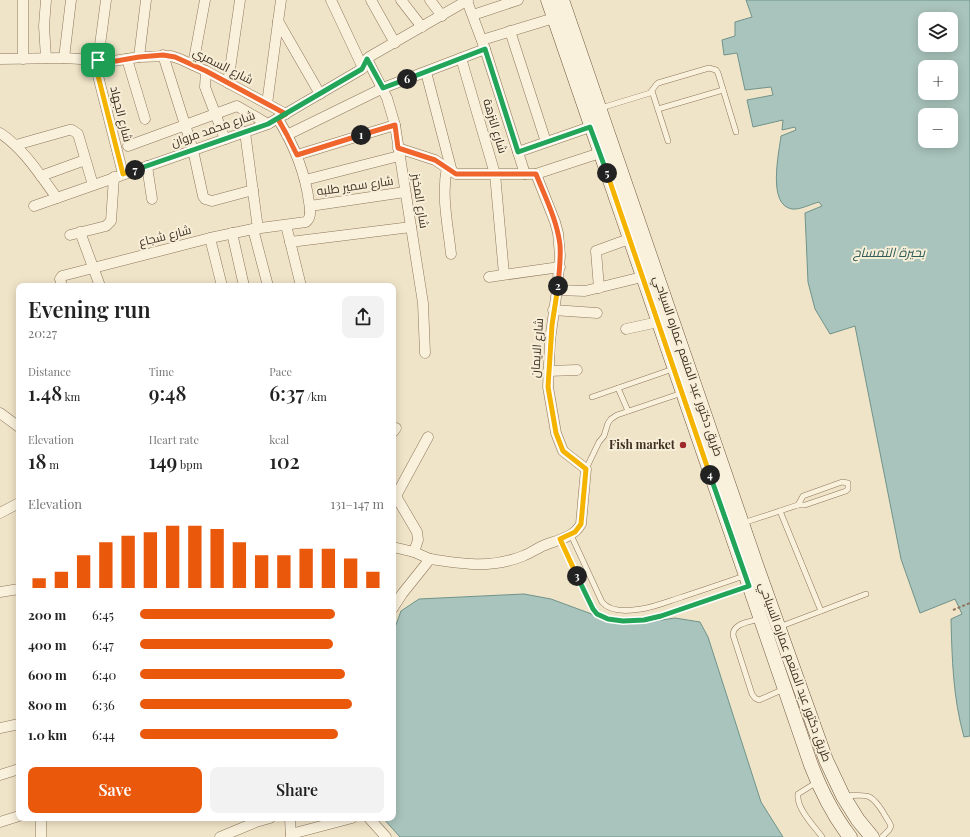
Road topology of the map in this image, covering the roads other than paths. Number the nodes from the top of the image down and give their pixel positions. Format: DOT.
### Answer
graph roads {
  1 [pos="24,0"];
  2 [pos="46,0"];
  3 [pos="71,0"];
  4 [pos="106,0"];
  5 [pos="146,0"];
  6 [pos="205,0"];
  7 [pos="240,0"];
  8 [pos="281,0"];
  9 [pos="331,0"];
  10 [pos="371,0"];
  11 [pos="401,0"];
  12 [pos="430,0"];
  13 [pos="518,0"];
  14 [pos="548,0"];
  15 [pos="562,0"];
  16 [pos="463,1"];
  17 [pos="473,15"];
  18 [pos="442,16"];
  19 [pos="554,18"];
  20 [pos="278,21"];
  21 [pos="422,27"];
  22 [pos="510,32"];
  23 [pos="395,43"];
  24 [pos="483,44"];
  25 [pos="163,55"];
  26 [pos="139,57"];
  27 [pos="46,58"];
  28 [pos="64,58"];
  29 [pos="461,58"];
  30 [pos="0,59"];
  31 [pos="23,59"];
  32 [pos="127,59"];
  33 [pos="96,60"];
  34 [pos="365,63"];
  35 [pos="193,65"];
  36 [pos="206,71"];
  37 [pos="426,72"];
  38 [pos="228,83"];
  39 [pos="383,88"];
  40 [pos="723,90"];
  41 [pos="652,91"];
  42 [pos="320,94"];
  43 [pos="267,104"];
  44 [pos="600,108"];
  45 [pos="658,110"];
  46 [pos="215,115"];
  47 [pos="282,117"];
  48 [pos="145,119"];
  49 [pos="268,124"];
  50 [pos="395,125"];
  51 [pos="185,126"];
  52 [pos="590,127"];
  53 [pos="245,132"];
  54 [pos="736,132"];
  55 [pos="0,133"];
  56 [pos="287,135"];
  57 [pos="225,139"];
  58 [pos="546,142"];
  59 [pos="668,142"];
  60 [pos="16,145"];
  61 [pos="128,146"];
  62 [pos="193,150"];
  63 [pos="399,152"];
  64 [pos="518,152"];
  65 [pos="600,153"];
  66 [pos="297,155"];
  67 [pos="85,160"];
  68 [pos="147,166"];
  69 [pos="449,170"];
  70 [pos="495,174"];
  71 [pos="525,174"];
  72 [pos="536,174"];
  73 [pos="41,176"];
  74 [pos="119,176"];
  75 [pos="305,180"];
  76 [pos="93,185"];
  77 [pos="253,190"];
  78 [pos="405,192"];
  79 [pos="57,198"];
  80 [pos="152,199"];
  81 [pos="34,206"];
  82 [pos="310,206"];
  83 [pos="286,225"];
  84 [pos="411,227"];
  85 [pos="256,229"];
  86 [pos="232,233"];
  87 [pos="210,238"];
  88 [pos="629,239"];
  89 [pos="290,242"];
  90 [pos="451,254"];
  91 [pos="560,267"];
  92 [pos="93,268"];
  93 [pos="504,274"];
  94 [pos="489,277"];
  95 [pos="642,277"];
  96 [pos="61,283"];
  97 [pos="99,283"];
  98 [pos="221,283"];
  99 [pos="243,283"];
  100 [pos="267,283"];
  101 [pos="300,283"];
  102 [pos="599,288"];
  103 [pos="557,290"];
  104 [pos="553,310"];
  105 [pos="597,313"];
  106 [pos="658,322"];
  107 [pos="626,329"];
  108 [pos="425,353"];
  109 [pos="674,368"];
  110 [pos="577,370"];
  111 [pos="548,371"];
  112 [pos="618,388"];
  113 [pos="682,393"];
  114 [pos="592,397"];
  115 [pos="628,412"];
  116 [pos="0,413"];
  117 [pos="16,425"];
  118 [pos="428,437"];
  119 [pos="586,469"];
  120 [pos="16,505"];
  121 [pos="798,505"];
  122 [pos="780,511"];
  123 [pos="0,513"];
  124 [pos="742,523"];
  125 [pos="571,535"];
  126 [pos="560,539"];
  127 [pos="396,548"];
  128 [pos="414,552"];
  129 [pos="430,559"];
  130 [pos="747,580"];
  131 [pos="16,589"];
  132 [pos="0,592"];
  133 [pos="866,594"];
  134 [pos="396,603"];
  135 [pos="618,609"];
  136 [pos="821,611"];
  137 [pos="760,619"];
  138 [pos="616,620"];
  139 [pos="778,627"];
  140 [pos="785,688"];
  141 [pos="16,725"];
  142 [pos="0,728"];
  143 [pos="16,770"];
  144 [pos="0,775"];
  145 [pos="818,782"];
  146 [pos="843,796"];
  147 [pos="826,799"];
  148 [pos="16,817"];
  149 [pos="41,821"];
  150 [pos="260,821"];
  151 [pos="290,821"];
  152 [pos="341,821"];
  153 [pos="372,821"];
  154 [pos="0,822"];
  155 [pos="291,835"];
  156 [pos="41,837"];
  157 [pos="220,837"];
  158 [pos="386,837"];
  159 [pos="822,837"];
  160 [pos="850,837"];
  161 [pos="872,837"];
  162 [pos="882,837"];
  1 -- 31 [label="street"];
  2 -- 27 [label="street"];
  3 -- 28 [label="street"];
  4 -- 33 [label="street"];
  5 -- 26 [label="street"];
  6 -- 35 [label="street"];
  7 -- 38 [label="street"];
  8 -- 20 [label="street"];
  9 -- 34 [label="street, شارع المخبز"];
  10 -- 23 [label="street"];
  11 -- 21 [label="street"];
  12 -- 18 [label="street"];
  13 -- 17 [label="street"];
  14 -- 19 [label="main road, طريق دكتور عبد المنعم عماره السياحي"];
  15 -- 44 [label="main road, طريق دكتور عبد المنعم عماره السياحي"];
  16 -- 17 [label="street"];
  16 -- 18 [label="street, شارع محمد مروان"];
  17 -- 24 [label="street"];
  18 -- 21 [label="street, شارع محمد مروان"];
  19 -- 22 [label="street"];
  19 -- 52 [label="main road, طريق دكتور عبد المنعم عماره السياحي"];
  20 -- 42 [label="street"];
  20 -- 43 [label="street"];
  21 -- 23 [label="street, شارع محمد مروان"];
  22 -- 24 [label="street"];
  22 -- 58 [label="street"];
  23 -- 34 [label="street, شارع محمد مروان"];
  24 -- 29 [label="street"];
  24 -- 64 [label="street"];
  25 -- 26 [label="street, شارع السمري"];
  25 -- 35 [label="street, شارع السمري"];
  25 -- 51 [label="street"];
  26 -- 32 [label="street, شارع السمري"];
  27 -- 28 [label="street, شارع السمري"];
  27 -- 31 [label="street, شارع السمري"];
  28 -- 33 [label="street, شارع السمري"];
  29 -- 37 [label="street"];
  29 -- 70 [label="street, شارع النزهة"];
  30 -- 31 [label="street, شارع السمري"];
  32 -- 33 [label="street, شارع السمري"];
  32 -- 48 [label="street"];
  33 -- 74 [label="street, شارع الجهاد"];
  34 -- 39 [label="street, شارع المخبز"];
  34 -- 42 [label="street, شارع محمد مروان"];
  35 -- 36 [label="street, شارع السمري"];
  36 -- 38 [label="street, شارع السمري"];
  36 -- 46 [label="street"];
  37 -- 39 [label="street"];
  37 -- 69 [label="street"];
  38 -- 43 [label="street, شارع السمري"];
  39 -- 50 [label="street, شارع المخبز"];
  39 -- 56 [label="street"];
  40 -- 41 [label="lane"];
  40 -- 45 [label="lane"];
  40 -- 54 [label="lane"];
  41 -- 44 [label="lane"];
  41 -- 45 [label="lane"];
  42 -- 47 [label="street, شارع محمد مروان"];
  43 -- 47 [label="street, شارع السمري"];
  44 -- 124 [label="main road, طريق دكتور عبد المنعم عماره السياحي"];
  45 -- 59 [label="lane"];
  46 -- 49 [label="street"];
  46 -- 51 [label="street"];
  46 -- 57 [label="street"];
  47 -- 49 [label="street, شارع محمد مروان"];
  47 -- 56 [label="street"];
  49 -- 53 [label="street, شارع محمد مروان"];
  50 -- 63 [label="street, شارع المخبز"];
  50 -- 66 [label="street"];
  51 -- 61 [label="street"];
  51 -- 62 [label="street"];
  52 -- 58 [label="street"];
  52 -- 65 [label="main road, طريق دكتور عبد المنعم عماره السياحي"];
  53 -- 57 [label="street, شارع محمد مروان"];
  53 -- 77 [label="street"];
  55 -- 60 [label="street"];
  56 -- 66 [label="street"];
  57 -- 62 [label="street, شارع محمد مروان"];
  58 -- 64 [label="street"];
  60 -- 67 [label="street"];
  60 -- 73 [label="street"];
  62 -- 68 [label="street, شارع محمد مروان"];
  62 -- 77 [label="street"];
  63 -- 69 [label="street"];
  63 -- 75 [label="street"];
  63 -- 78 [label="street, شارع المخبز"];
  64 -- 71 [label="street"];
  65 -- 72 [label="street"];
  65 -- 88 [label="main road, طريق دكتور عبد المنعم عماره السياحي"];
  66 -- 75 [label="street"];
  67 -- 73 [label="street"];
  67 -- 76 [label="street"];
  68 -- 74 [label="street, شارع محمد مروان"];
  68 -- 80 [label="street"];
  69 -- 70 [label="street"];
  69 -- 90 [label="street"];
  70 -- 71 [label="street"];
  70 -- 93 [label="street, شارع النزهة"];
  71 -- 72 [label="street"];
  72 -- 91 [label="street, شارع الايمان"];
  73 -- 79 [label="street"];
  74 -- 76 [label="street, شارع محمد مروان"];
  74 -- 92 [label="street, شارع الجهاد"];
  75 -- 82 [label="street"];
  76 -- 79 [label="street, شارع محمد مروان"];
  77 -- 85 [label="street"];
  78 -- 82 [label="street, شارع سمير طلبه"];
  78 -- 84 [label="street, شارع المخبز"];
  79 -- 81 [label="street, شارع محمد مروان"];
  82 -- 83 [label="street, شارع شجاع"];
  83 -- 85 [label="street, شارع شجاع"];
  83 -- 89 [label="street"];
  84 -- 89 [label="street"];
  84 -- 108 [label="street, شارع المخبز"];
  85 -- 86 [label="street, شارع شجاع"];
  85 -- 100 [label="street"];
  86 -- 87 [label="street, شارع شجاع"];
  86 -- 99 [label="street"];
  87 -- 92 [label="street, شارع شجاع"];
  87 -- 98 [label="street"];
  88 -- 95 [label="main road, طريق دكتور عبد المنعم عماره السياحي"];
  88 -- 102 [label="street"];
  89 -- 101 [label="street"];
  91 -- 93 [label="street"];
  91 -- 103 [label="street, شارع الايمان"];
  92 -- 96 [label="street, شارع شجاع"];
  92 -- 97 [label="street"];
  93 -- 94 [label="street"];
  95 -- 102 [label="street"];
  95 -- 106 [label="main road, طريق دكتور عبد المنعم عماره السياحي"];
  102 -- 103 [label="street"];
  103 -- 104 [label="street, شارع الايمان"];
  104 -- 105 [label="street"];
  104 -- 111 [label="street, شارع الايمان"];
  106 -- 107 [label="street"];
  106 -- 109 [label="main road, طريق دكتور عبد المنعم عماره السياحي"];
  109 -- 112 [label="lane"];
  109 -- 113 [label="main road, طريق دكتور عبد المنعم عماره السياحي"];
  110 -- 111 [label="street"];
  111 -- 119 [label="street, شارع الايمان"];
  112 -- 114 [label="lane"];
  112 -- 115 [label="lane"];
  113 -- 115 [label="lane"];
  113 -- 130 [label="main road, طريق دكتور عبد المنعم عماره السياحي"];
  115 -- 119 [label="lane"];
  116 -- 117 [label="street"];
  118 -- 128 [label="street"];
  119 -- 125 [label="street"];
  120 -- 123 [label="street"];
  121 -- 121 [label="lane"];
  121 -- 122 [label="lane"];
  122 -- 124 [label="lane"];
  122 -- 136 [label="lane"];
  124 -- 139 [label="main road, طريق دكتور عبد المنعم عماره السياحي"];
  125 -- 126 [label="street"];
  125 -- 135 [label="lane"];
  126 -- 129 [label="street"];
  126 -- 138 [label="lane"];
  127 -- 128 [label="street"];
  128 -- 129 [label="street"];
  129 -- 134 [label="street"];
  130 -- 135 [label="lane"];
  130 -- 137 [label="main road, طريق دكتور عبد المنعم عماره السياحي"];
  130 -- 138 [label="lane"];
  131 -- 132 [label="street"];
  133 -- 136 [label="lane"];
  135 -- 138 [label="lane"];
  136 -- 139 [label="lane"];
  137 -- 140 [label="main road, طريق دكتور عبد المنعم عماره السياحي"];
  137 -- 140 [label="lane"];
  139 -- 146 [label="main road, طريق دكتور عبد المنعم عماره السياحي"];
  140 -- 145 [label="main road, طريق دكتور عبد المنعم عماره السياحي"];
  141 -- 142 [label="street"];
  143 -- 144 [label="street"];
  145 -- 147 [label="main road, طريق دكتور عبد المنعم عماره السياحي"];
  145 -- 159 [label="lane"];
  146 -- 147 [label="main road"];
  146 -- 161 [label="main road, طريق دكتور عبد المنعم عماره السياحي"];
  146 -- 162 [label="lane"];
  147 -- 160 [label="main road, طريق دكتور عبد المنعم عماره السياحي"];
  148 -- 154 [label="street"];
  149 -- 156 [label="street"];
  150 -- 157 [label="street"];
  151 -- 155 [label="street"];
  152 -- 155 [label="street"];
  153 -- 158 [label="street"];
}
